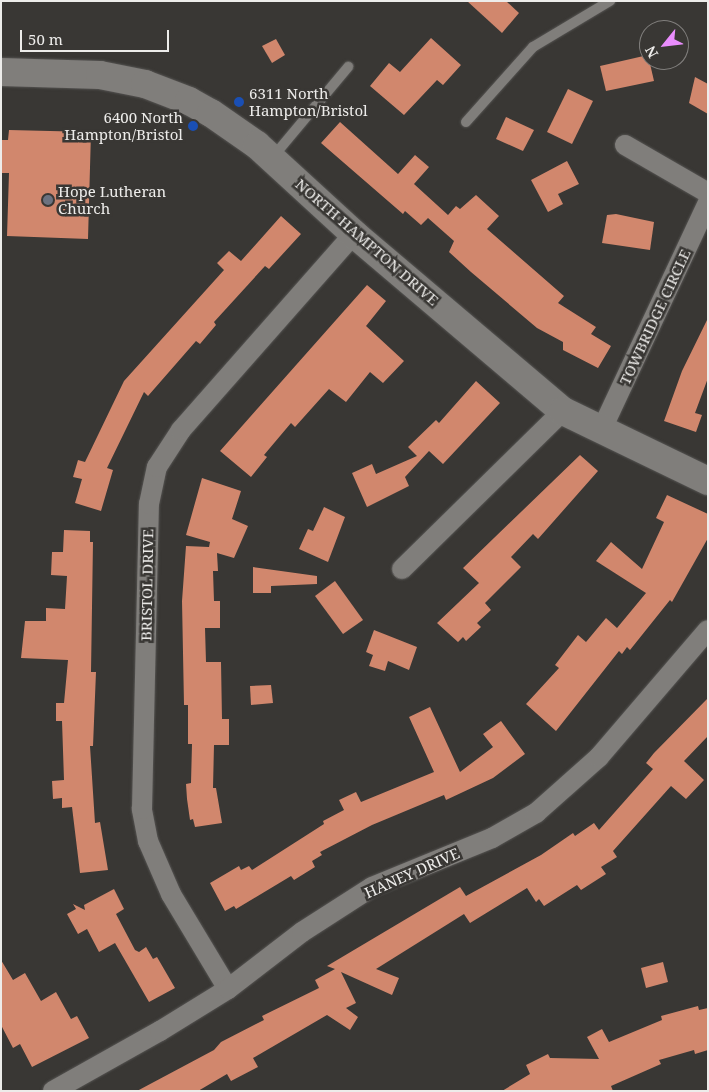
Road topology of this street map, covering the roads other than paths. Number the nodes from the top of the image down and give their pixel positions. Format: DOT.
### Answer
graph roads {
  1 [pos="610,1"];
  2 [pos="348,68"];
  3 [pos="1,72"];
  4 [pos="466,122"];
  5 [pos="626,145"];
  6 [pos="271,158"];
  7 [pos="708,193"];
  8 [pos="708,203"];
  9 [pos="354,234"];
  10 [pos="562,411"];
  11 [pos="602,431"];
  12 [pos="708,481"];
  13 [pos="402,569"];
  14 [pos="708,630"];
  15 [pos="228,989"];
  16 [pos="53,1091"];
  1 -- 4 [label="lane"];
  2 -- 6 [label="lane"];
  3 -- 6 [label="street, NORTH HAMPTON DRIVE"];
  5 -- 7 [label="street"];
  6 -- 9 [label="street, NORTH HAMPTON DRIVE"];
  8 -- 11 [label="street, TOWBRIDGE CIRCLE"];
  9 -- 10 [label="street, NORTH HAMPTON DRIVE"];
  9 -- 15 [label="street, BRISTOL DRIVE"];
  10 -- 11 [label="street, NORTH HAMPTON DRIVE"];
  10 -- 13 [label="street"];
  11 -- 12 [label="street, NORTH HAMPTON DRIVE"];
  14 -- 15 [label="street, HANEY DRIVE"];
  15 -- 16 [label="street, HANEY DRIVE"];
}
